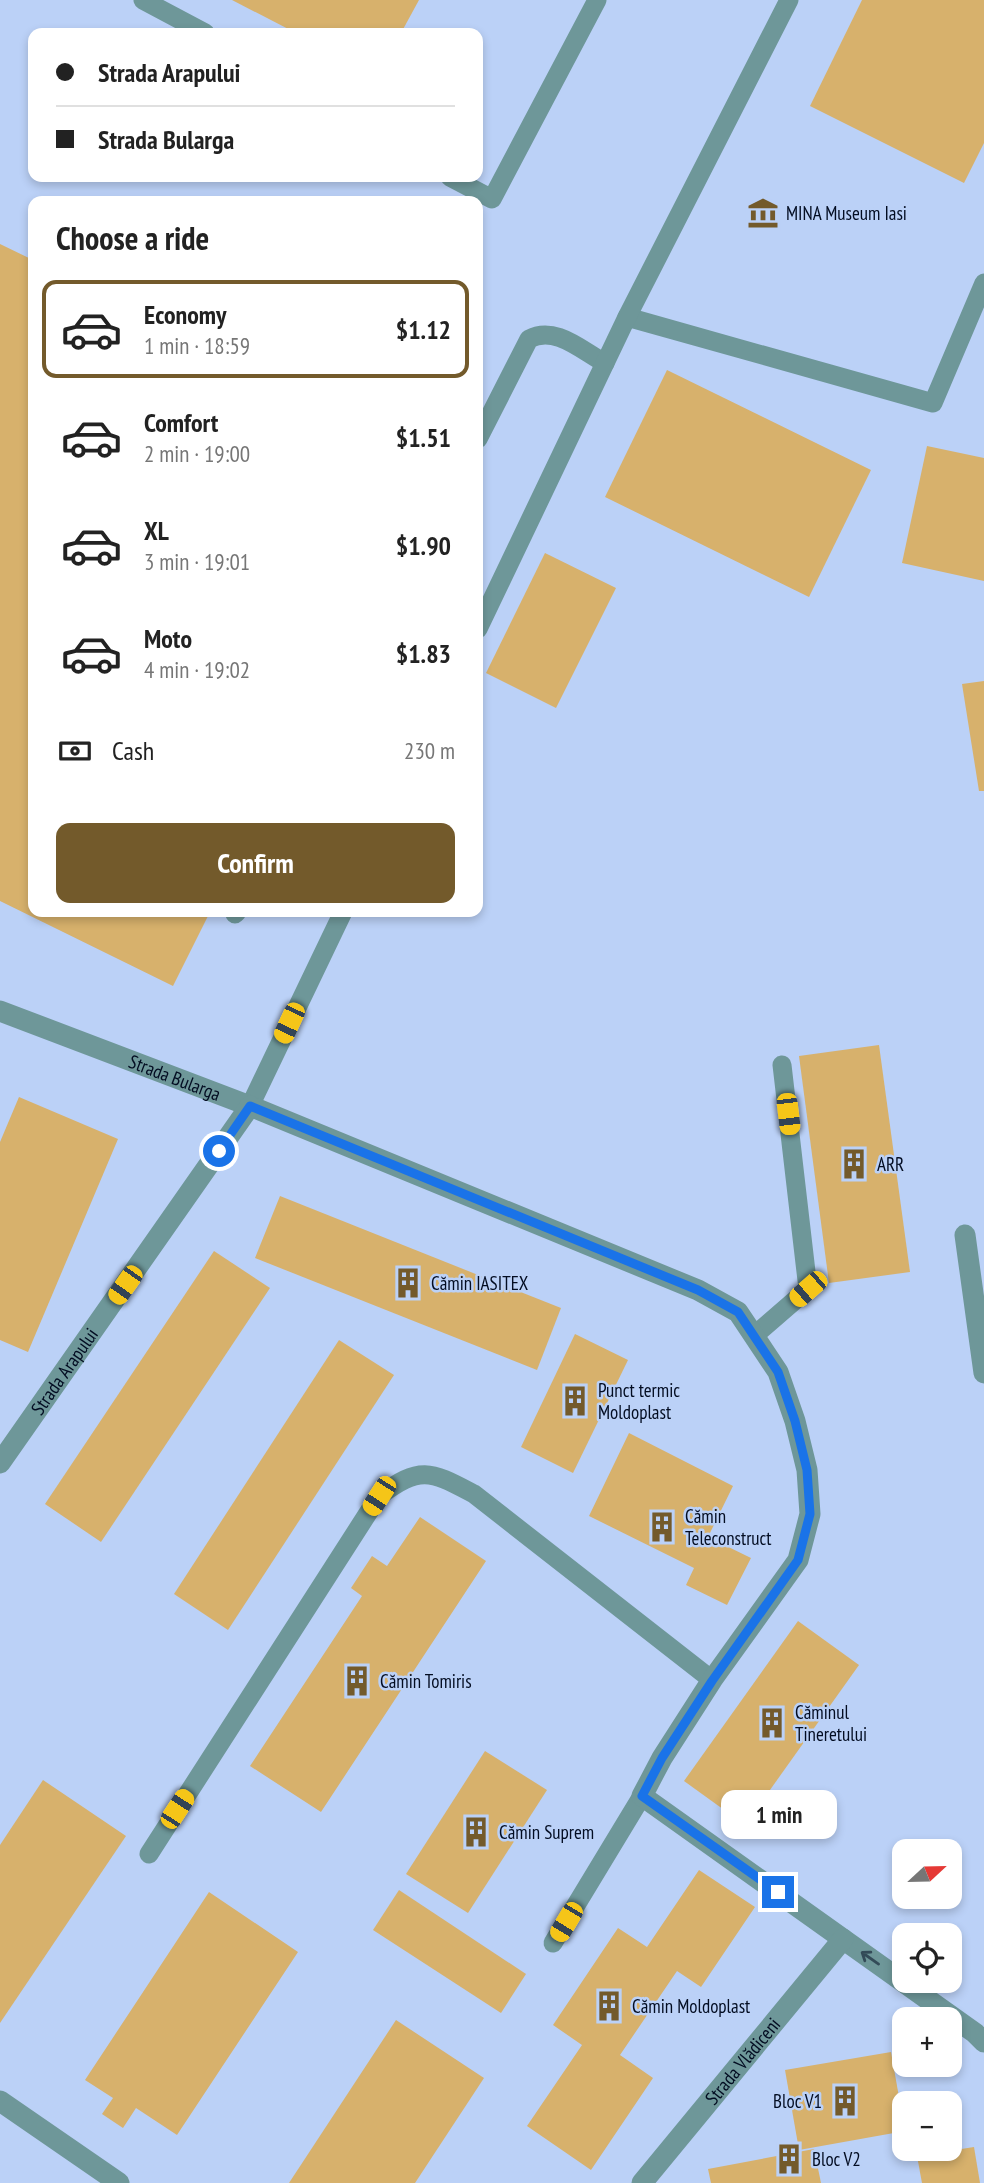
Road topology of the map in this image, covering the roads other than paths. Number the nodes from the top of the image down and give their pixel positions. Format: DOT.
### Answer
graph roads {
  1 [pos="143,0"];
  2 [pos="597,0"];
  3 [pos="789,0"];
  4 [pos="196,28"];
  5 [pos="460,182"];
  6 [pos="984,283"];
  7 [pos="626,317"];
  8 [pos="605,363"];
  9 [pos="483,429"];
  10 [pos="483,619"];
  11 [pos="341,917"];
  12 [pos="0,1011"];
  13 [pos="782,1065"];
  14 [pos="250,1106"];
  15 [pos="965,1235"];
  16 [pos="755,1335"];
  17 [pos="984,1373"];
  18 [pos="0,1463"];
  19 [pos="712,1681"];
  20 [pos="642,1796"];
  21 [pos="149,1854"];
  22 [pos="843,1939"];
  23 [pos="553,1943"];
  24 [pos="984,2042"];
  25 [pos="0,2101"];
  26 [pos="119,2183"];
  27 [pos="642,2183"];
  1 -- 4 [label="lane"];
  2 -- 5 [label="lane"];
  3 -- 7 [label="lane"];
  6 -- 7 [label="lane"];
  7 -- 8 [label="lane"];
  8 -- 9 [label="lane"];
  8 -- 10 [label="lane"];
  11 -- 14 [label="lane"];
  12 -- 14 [label="street, Strada Bularga"];
  13 -- 16 [label="lane"];
  14 -- 16 [label="street, Strada Bularga"];
  14 -- 18 [label="street, Strada Arapului"];
  15 -- 17 [label="street"];
  16 -- 19 [label="street, Strada Bularga"];
  19 -- 20 [label="street, Strada Bularga"];
  19 -- 21 [label="lane"];
  20 -- 22 [label="street"];
  20 -- 23 [label="lane"];
  24 -- 22 [label="street, one-way"];
  22 -- 27 [label="street, Strada Vlădiceni"];
  25 -- 26 [label="street"];
}
